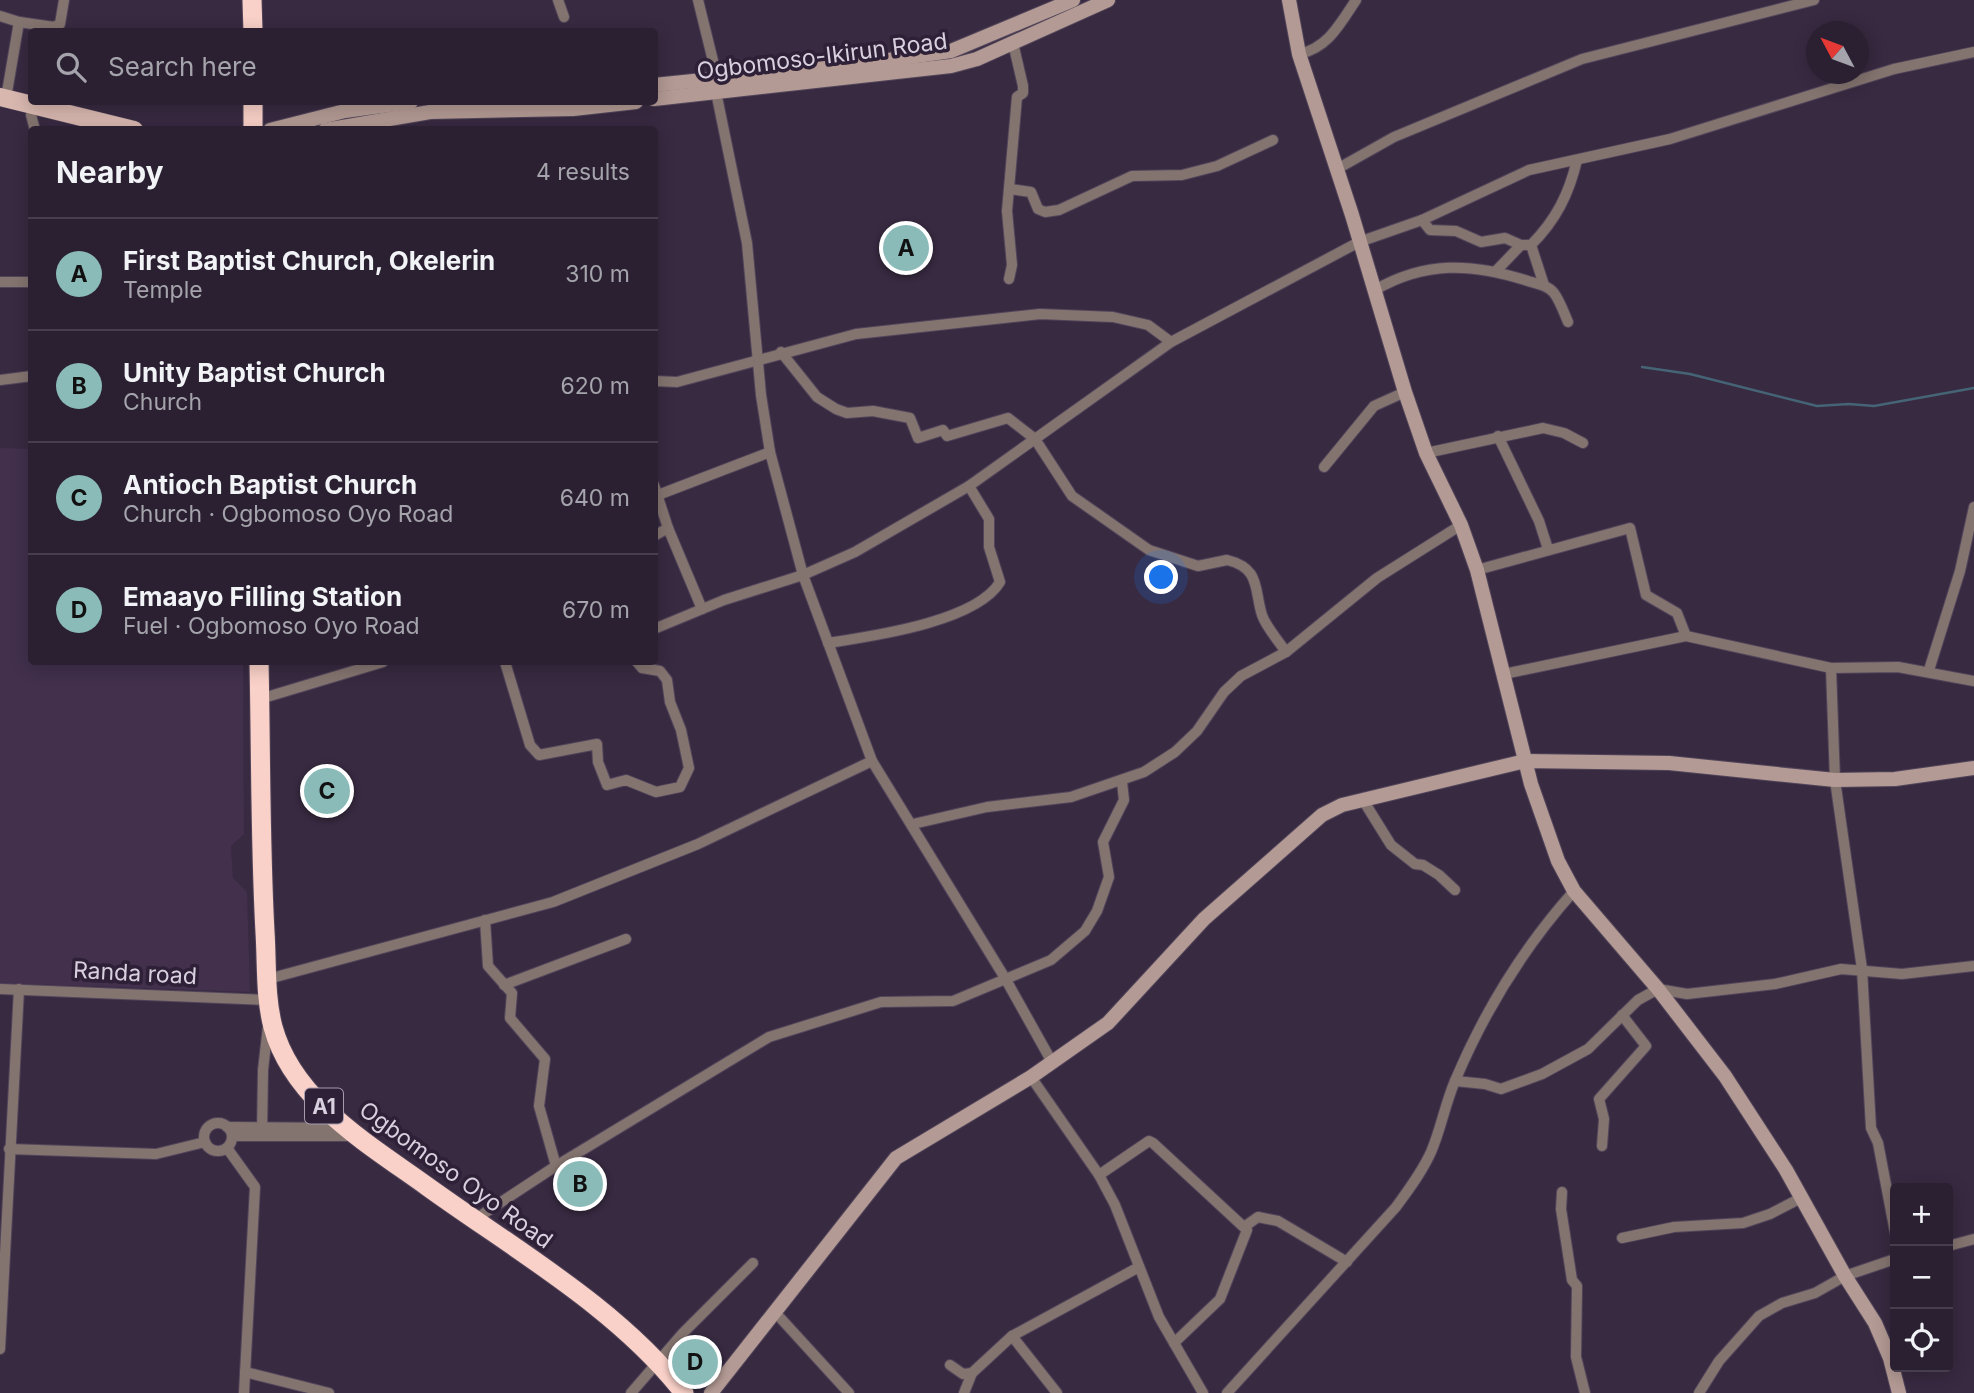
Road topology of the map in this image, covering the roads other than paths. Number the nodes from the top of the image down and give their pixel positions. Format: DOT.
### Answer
graph roads {
  1 [pos="64,0"];
  2 [pos="252,0"];
  3 [pos="558,0"];
  4 [pos="698,0"];
  5 [pos="1073,0"];
  6 [pos="1108,0"];
  7 [pos="1289,0"];
  8 [pos="1356,0"];
  9 [pos="1814,0"];
  10 [pos="0,16"];
  11 [pos="564,17"];
  12 [pos="19,22"];
  13 [pos="253,28"];
  14 [pos="1013,43"];
  15 [pos="1974,52"];
  16 [pos="1299,54"];
  17 [pos="717,77"];
  18 [pos="658,84"];
  19 [pos="716,92"];
  20 [pos="658,99"];
  21 [pos="2,101"];
  22 [pos="253,105"];
  23 [pos="389,105"];
  24 [pos="609,105"];
  25 [pos="33,122"];
  26 [pos="62,126"];
  27 [pos="116,126"];
  28 [pos="257,126"];
  29 [pos="272,126"];
  30 [pos="348,126"];
  31 [pos="1273,139"];
  32 [pos="1577,160"];
  33 [pos="1337,169"];
  34 [pos="1010,189"];
  35 [pos="1422,220"];
  36 [pos="1359,242"];
  37 [pos="1526,245"];
  38 [pos="1496,271"];
  39 [pos="1009,279"];
  40 [pos="0,282"];
  41 [pos="28,282"];
  42 [pos="1544,285"];
  43 [pos="1374,290"];
  44 [pos="1568,322"];
  45 [pos="1171,342"];
  46 [pos="781,352"];
  47 [pos="759,358"];
  48 [pos="28,376"];
  49 [pos="0,380"];
  50 [pos="658,381"];
  51 [pos="1405,392"];
  52 [pos="1498,436"];
  53 [pos="1035,439"];
  54 [pos="1583,443"];
  55 [pos="770,452"];
  56 [pos="1426,453"];
  57 [pos="1324,467"];
  58 [pos="969,486"];
  59 [pos="658,489"];
  60 [pos="658,496"];
  61 [pos="1974,507"];
  62 [pos="1461,525"];
  63 [pos="668,528"];
  64 [pos="658,534"];
  65 [pos="1548,549"];
  66 [pos="1477,570"];
  67 [pos="803,575"];
  68 [pos="702,609"];
  69 [pos="658,627"];
  70 [pos="1686,636"];
  71 [pos="828,643"];
  72 [pos="1286,652"];
  73 [pos="259,665"];
  74 [pos="373,665"];
  75 [pos="506,665"];
  76 [pos="640,665"];
  77 [pos="1831,668"];
  78 [pos="1929,670"];
  79 [pos="1504,674"];
  80 [pos="1974,681"];
  81 [pos="260,699"];
  82 [pos="872,761"];
  83 [pos="1525,761"];
  84 [pos="1974,768"];
  85 [pos="1835,780"];
  86 [pos="1122,782"];
  87 [pos="1363,800"];
  88 [pos="913,824"];
  89 [pos="1455,890"];
  90 [pos="1574,891"];
  91 [pos="485,920"];
  92 [pos="626,939"];
  93 [pos="1974,966"];
  94 [pos="1862,969"];
  95 [pos="1005,978"];
  96 [pos="268,979"];
  97 [pos="504,985"];
  98 [pos="0,989"];
  99 [pos="19,989"];
  100 [pos="1658,989"];
  101 [pos="269,1005"];
  102 [pos="1622,1015"];
  103 [pos="1052,1062"];
  104 [pos="1031,1077"];
  105 [pos="1455,1081"];
  106 [pos="262,1130"];
  107 [pos="230,1132"];
  108 [pos="353,1132"];
  109 [pos="6,1142"];
  110 [pos="205,1142"];
  111 [pos="1602,1146"];
  112 [pos="227,1148"];
  113 [pos="556,1166"];
  114 [pos="1099,1175"];
  115 [pos="1562,1192"];
  116 [pos="1801,1198"];
  117 [pos="1890,1206"];
  118 [pos="474,1220"];
  119 [pos="1244,1227"];
  120 [pos="1622,1238"];
  121 [pos="1974,1239"];
  122 [pos="1953,1245"];
  123 [pos="1890,1261"];
  124 [pos="1347,1262"];
  125 [pos="752,1263"];
  126 [pos="1139,1267"];
  127 [pos="3,1269"];
  128 [pos="1845,1276"];
  129 [pos="774,1311"];
  130 [pos="1012,1336"];
  131 [pos="1174,1343"];
  132 [pos="0,1349"];
  133 [pos="658,1363"];
  134 [pos="950,1365"];
  135 [pos="245,1372"];
  136 [pos="972,1373"];
  137 [pos="244,1393"];
  138 [pos="329,1393"];
  139 [pos="631,1393"];
  140 [pos="684,1393"];
  141 [pos="711,1393"];
  142 [pos="849,1393"];
  143 [pos="964,1393"];
  144 [pos="1057,1393"];
  145 [pos="1203,1393"];
  146 [pos="1227,1393"];
  147 [pos="1585,1393"];
  148 [pos="1699,1393"];
  149 [pos="1899,1393"];
  1 -- 12 [label="street"];
  2 -- 13 [label="highway"];
  3 -- 11 [label="street"];
  4 -- 17 [label="street"];
  5 -- 17 [label="street, Ogbomoso-Ikirun Road"];
  6 -- 14 [label="street, Ogbomoso-Ikirun Road"];
  7 -- 16 [label="street"];
  8 -- 16 [label="street"];
  9 -- 33 [label="street"];
  10 -- 12 [label="street"];
  12 -- 21 [label="street"];
  14 -- 19 [label="street, Ogbomoso-Ikirun Road"];
  14 -- 34 [label="street"];
  15 -- 32 [label="street"];
  16 -- 33 [label="street"];
  17 -- 18 [label="street, Ogbomoso-Ikirun Road"];
  17 -- 19 [label="street"];
  19 -- 20 [label="street, Ogbomoso-Ikirun Road"];
  19 -- 47 [label="street"];
  21 -- 25 [label="main road"];
  21 -- 27 [label="main road"];
  22 -- 28 [label="highway"];
  23 -- 29 [label="street"];
  24 -- 30 [label="street"];
  25 -- 26 [label="main road"];
  31 -- 34 [label="street"];
  32 -- 35 [label="street"];
  32 -- 37 [label="street"];
  33 -- 36 [label="street"];
  34 -- 39 [label="street"];
  35 -- 36 [label="street"];
  35 -- 37 [label="street"];
  36 -- 43 [label="street"];
  36 -- 45 [label="street"];
  37 -- 38 [label="street"];
  37 -- 42 [label="street"];
  38 -- 42 [label="street"];
  38 -- 43 [label="street"];
  40 -- 41 [label="street"];
  42 -- 44 [label="street"];
  43 -- 51 [label="street"];
  45 -- 46 [label="street"];
  45 -- 53 [label="street"];
  46 -- 47 [label="street"];
  46 -- 53 [label="street"];
  47 -- 50 [label="street"];
  47 -- 55 [label="street"];
  48 -- 49 [label="street"];
  51 -- 56 [label="street"];
  51 -- 57 [label="street"];
  52 -- 54 [label="street"];
  52 -- 56 [label="street"];
  52 -- 65 [label="street"];
  53 -- 58 [label="street"];
  53 -- 72 [label="street"];
  55 -- 59 [label="street"];
  55 -- 67 [label="street"];
  56 -- 62 [label="street"];
  58 -- 67 [label="street"];
  58 -- 71 [label="street"];
  60 -- 63 [label="street"];
  61 -- 78 [label="street"];
  62 -- 66 [label="street"];
  62 -- 72 [label="street"];
  63 -- 64 [label="street"];
  63 -- 68 [label="street"];
  65 -- 66 [label="street"];
  65 -- 70 [label="street"];
  66 -- 79 [label="street"];
  67 -- 68 [label="street"];
  67 -- 71 [label="street"];
  68 -- 69 [label="street"];
  70 -- 77 [label="street"];
  70 -- 79 [label="street"];
  71 -- 82 [label="street"];
  72 -- 86 [label="street"];
  73 -- 81 [label="highway, Ogbomoso Oyo Road / A1"];
  74 -- 81 [label="street"];
  75 -- 76 [label="street"];
  77 -- 78 [label="street"];
  77 -- 85 [label="street"];
  78 -- 80 [label="street"];
  79 -- 83 [label="street"];
  81 -- 96 [label="highway, Ogbomoso Oyo Road / A1"];
  82 -- 88 [label="street"];
  82 -- 91 [label="street"];
  83 -- 85 [label="street"];
  83 -- 87 [label="street"];
  83 -- 90 [label="street"];
  84 -- 85 [label="street"];
  85 -- 94 [label="street"];
  86 -- 88 [label="street"];
  86 -- 95 [label="street"];
  87 -- 89 [label="street"];
  87 -- 103 [label="street"];
  88 -- 95 [label="street"];
  90 -- 100 [label="street"];
  90 -- 105 [label="street"];
  91 -- 96 [label="street"];
  91 -- 97 [label="street"];
  92 -- 97 [label="street"];
  93 -- 94 [label="street"];
  94 -- 100 [label="street"];
  94 -- 117 [label="street"];
  95 -- 103 [label="street"];
  95 -- 113 [label="street"];
  96 -- 101 [label="highway, Ogbomoso Oyo Road / A1"];
  97 -- 113 [label="street"];
  98 -- 99 [label="street, Randa road"];
  99 -- 101 [label="street, Randa road"];
  99 -- 109 [label="street"];
  100 -- 102 [label="street"];
  100 -- 116 [label="street"];
  101 -- 106 [label="street"];
  101 -- 108 [label="highway, Ogbomoso Oyo Road / A1"];
  102 -- 105 [label="street"];
  102 -- 111 [label="street"];
  103 -- 104 [label="street"];
  104 -- 114 [label="street"];
  104 -- 129 [label="street"];
  105 -- 124 [label="street"];
  106 -- 107 [label="street"];
  106 -- 108 [label="street"];
  107 -- 110 [label="street"];
  107 -- 112 [label="street"];
  108 -- 118 [label="highway, Ogbomoso Oyo Road / A1"];
  109 -- 110 [label="street"];
  109 -- 127 [label="street"];
  110 -- 112 [label="street"];
  112 -- 135 [label="street"];
  113 -- 118 [label="street"];
  114 -- 119 [label="street"];
  114 -- 126 [label="street"];
  115 -- 147 [label="street"];
  116 -- 120 [label="street"];
  116 -- 128 [label="street"];
  118 -- 133 [label="highway, Ogbomoso Oyo Road / A1"];
  119 -- 124 [label="street"];
  119 -- 131 [label="street"];
  121 -- 122 [label="street"];
  123 -- 128 [label="street"];
  124 -- 146 [label="street"];
  125 -- 133 [label="street"];
  126 -- 130 [label="street"];
  126 -- 131 [label="street"];
  127 -- 132 [label="street"];
  128 -- 148 [label="street"];
  128 -- 149 [label="street"];
  129 -- 141 [label="street"];
  129 -- 142 [label="street"];
  130 -- 136 [label="street"];
  130 -- 144 [label="street"];
  131 -- 145 [label="street"];
  133 -- 139 [label="street"];
  133 -- 140 [label="highway, Ogbomoso Oyo Road / A1"];
  134 -- 136 [label="street"];
  135 -- 137 [label="street"];
  135 -- 138 [label="street"];
  136 -- 143 [label="street"];
}
